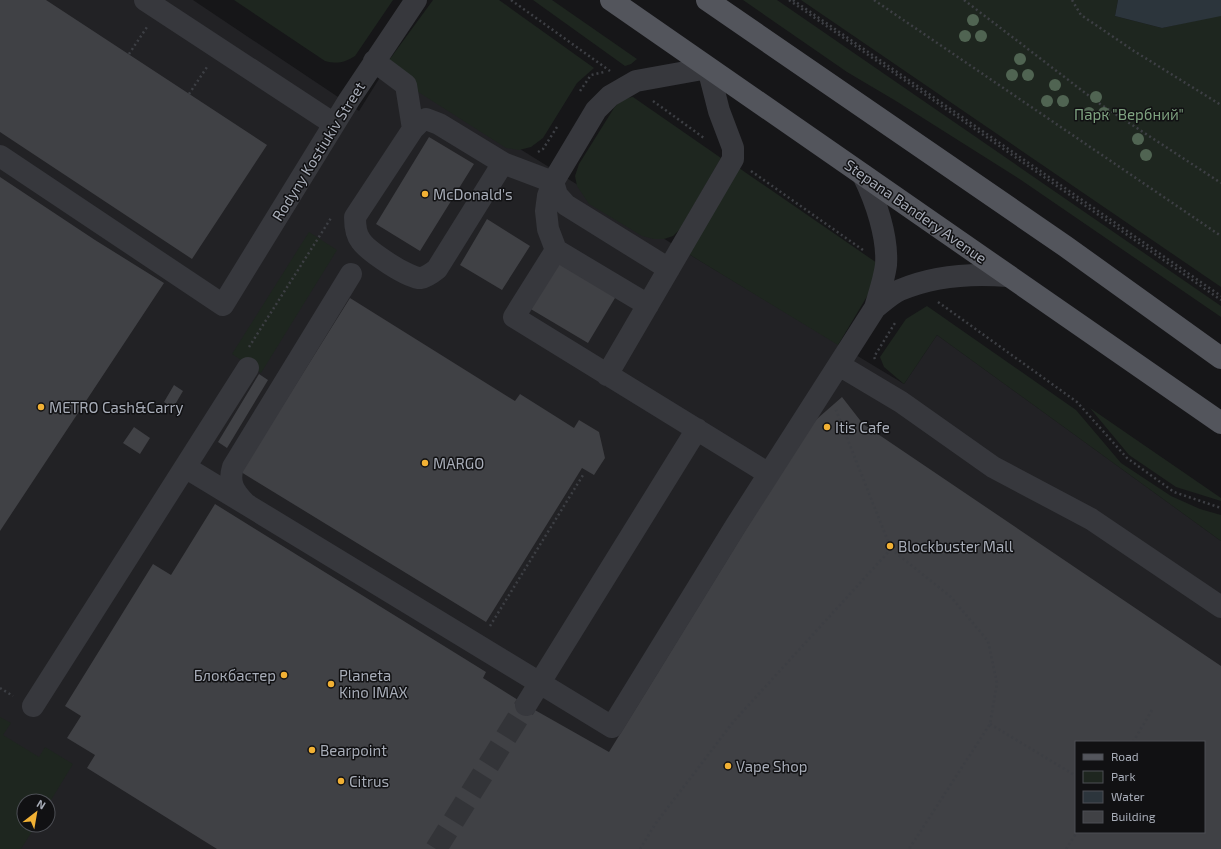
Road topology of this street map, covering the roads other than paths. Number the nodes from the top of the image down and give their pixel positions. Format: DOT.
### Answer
graph roads {
  1 [pos="145,0"];
  2 [pos="416,0"];
  3 [pos="611,0"];
  4 [pos="707,0"];
  5 [pos="374,61"];
  6 [pos="708,68"];
  7 [pos="334,124"];
  8 [pos="413,129"];
  9 [pos="0,156"];
  10 [pos="503,163"];
  11 [pos="863,175"];
  12 [pos="553,182"];
  13 [pos="556,250"];
  14 [pos="669,269"];
  15 [pos="351,274"];
  16 [pos="1008,276"];
  17 [pos="648,305"];
  18 [pos="875,308"];
  19 [pos="1221,358"];
  20 [pos="839,364"];
  21 [pos="248,368"];
  22 [pos="607,374"];
  23 [pos="1221,423"];
  24 [pos="697,429"];
  25 [pos="185,467"];
  26 [pos="769,474"];
  27 [pos="245,503"];
  28 [pos="1221,607"];
  29 [pos="540,682"];
  30 [pos="33,706"];
  31 [pos="526,706"];
  1 -- 7 [label="lane"];
  2 -- 5 [label="lane, Rodyny Kostiukiv Street"];
  3 -- 6 [label="main road, Stepana Bandery Avenue"];
  4 -- 19 [label="main road"];
  5 -- 7 [label="lane, Rodyny Kostiukiv Street"];
  5 -- 8 [label="lane"];
  6 -- 11 [label="main road, Stepana Bandery Avenue"];
  6 -- 12 [label="lane"];
  6 -- 14 [label="lane"];
  7 -- 9 [label="lane, Rodyny Kostiukiv Street"];
  8 -- 10 [label="lane"];
  8 -- 10 [label="lane"];
  10 -- 12 [label="lane"];
  11 -- 16 [label="main road, Stepana Bandery Avenue"];
  11 -- 18 [label="lane"];
  12 -- 13 [label="lane"];
  12 -- 14 [label="lane"];
  13 -- 17 [label="lane"];
  13 -- 22 [label="lane"];
  14 -- 17 [label="lane"];
  15 -- 27 [label="lane"];
  16 -- 18 [label="lane"];
  16 -- 23 [label="main road, Stepana Bandery Avenue"];
  17 -- 22 [label="lane"];
  18 -- 20 [label="lane"];
  20 -- 26 [label="lane"];
  20 -- 28 [label="lane"];
  21 -- 25 [label="lane"];
  22 -- 24 [label="lane"];
  24 -- 26 [label="lane"];
  24 -- 29 [label="lane"];
  25 -- 27 [label="lane"];
  25 -- 30 [label="lane"];
  26 -- 29 [label="lane"];
  27 -- 29 [label="lane"];
  29 -- 31 [label="lane"];
}
